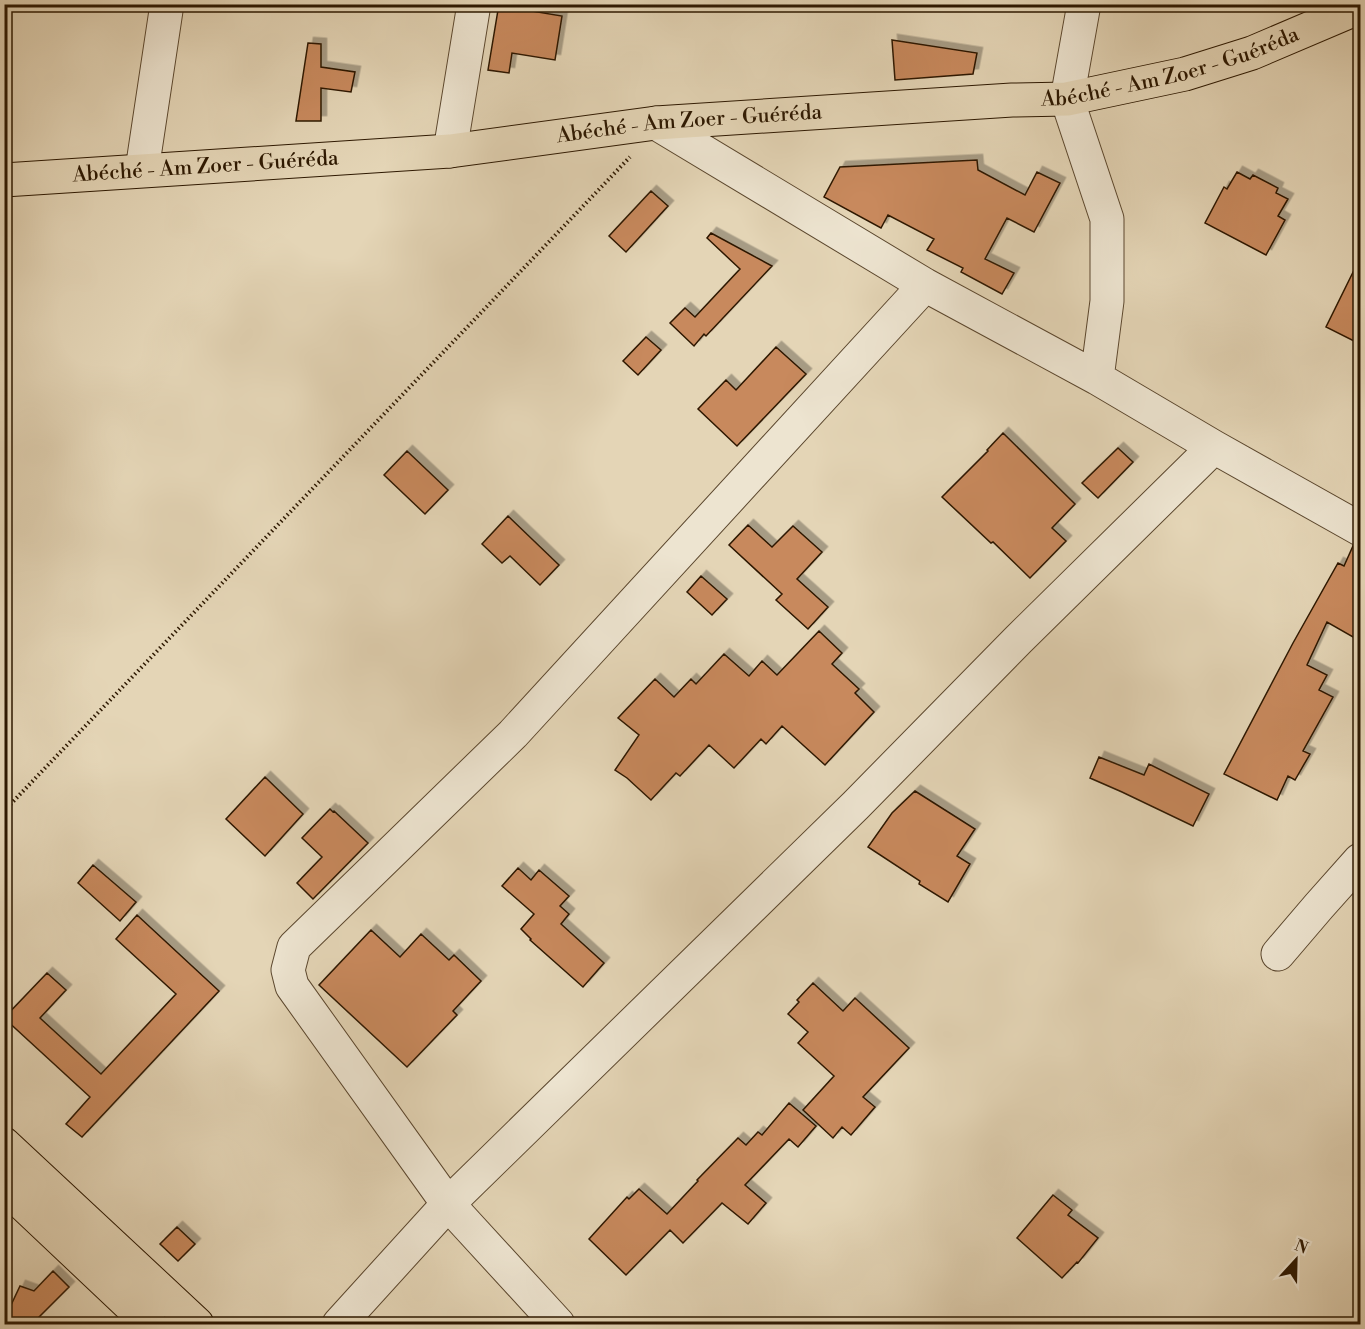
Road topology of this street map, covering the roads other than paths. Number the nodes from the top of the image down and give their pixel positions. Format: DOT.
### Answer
graph roads {
  1 [pos="167,4"];
  2 [pos="474,4"];
  3 [pos="1084,4"];
  4 [pos="1360,7"];
  5 [pos="1066,99"];
  6 [pos="656,123"];
  7 [pos="450,151"];
  8 [pos="142,170"];
  9 [pos="4,180"];
  10 [pos="925,285"];
  11 [pos="1097,378"];
  12 [pos="1214,447"];
  13 [pos="1360,529"];
  14 [pos="1360,860"];
  15 [pos="1278,954"];
  16 [pos="10,1179"];
  17 [pos="448,1204"];
  18 [pos="150,1324"];
  19 [pos="197,1324"];
  20 [pos="339,1324"];
  21 [pos="558,1324"];
  1 -- 8 [label="street"];
  2 -- 7 [label="street"];
  3 -- 5 [label="street"];
  4 -- 5 [label="main road, Abéché - Am Zoer - Guéréda"];
  5 -- 6 [label="main road, Abéché - Am Zoer - Guéréda"];
  5 -- 11 [label="street"];
  6 -- 7 [label="main road, Abéché - Am Zoer - Guéréda"];
  6 -- 10 [label="street"];
  7 -- 8 [label="main road, Abéché - Am Zoer - Guéréda"];
  8 -- 9 [label="main road, Abéché - Am Zoer - Guéréda"];
  10 -- 11 [label="street"];
  10 -- 17 [label="street"];
  11 -- 12 [label="street"];
  12 -- 13 [label="street"];
  12 -- 17 [label="street"];
  14 -- 15 [label="street"];
  16 -- 18 [label="main road"];
  16 -- 19 [label="main road"];
  17 -- 20 [label="street"];
  17 -- 21 [label="street"];
}
